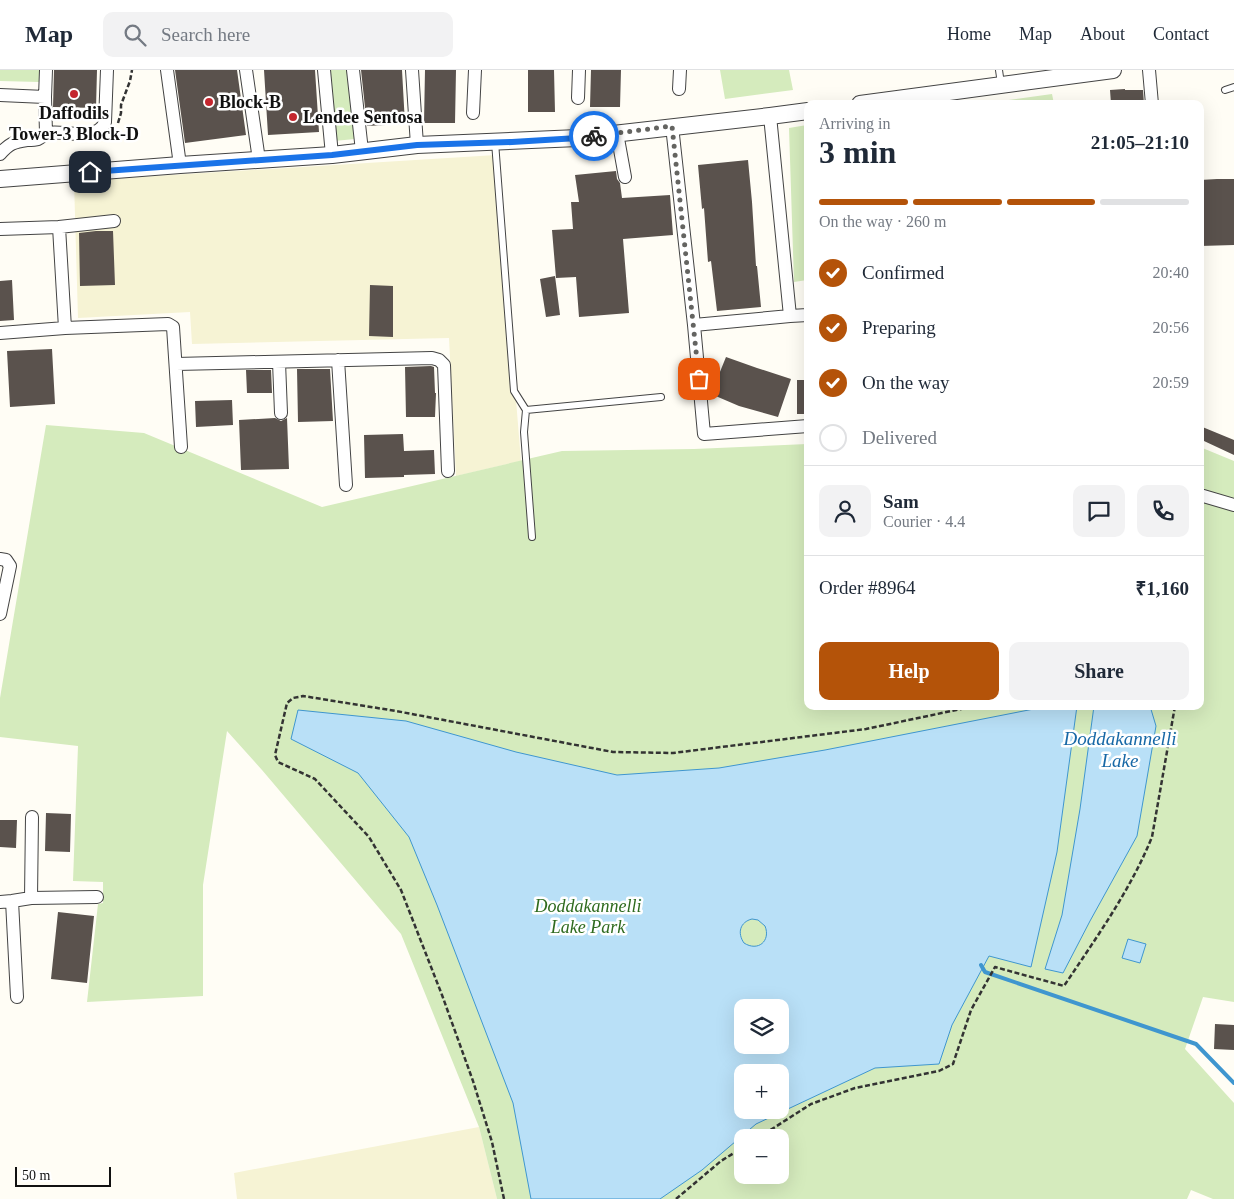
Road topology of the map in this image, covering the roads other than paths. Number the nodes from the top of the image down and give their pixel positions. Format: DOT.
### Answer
graph roads {
  1 [pos="46,70"];
  2 [pos="108,70"];
  3 [pos="167,70"];
  4 [pos="246,70"];
  5 [pos="324,70"];
  6 [pos="353,70"];
  7 [pos="412,70"];
  8 [pos="474,70"];
  9 [pos="579,70"];
  10 [pos="680,70"];
  11 [pos="1113,70"];
  12 [pos="1149,70"];
  13 [pos="1000,78"];
  14 [pos="1234,87"];
  15 [pos="679,89"];
  16 [pos="1225,90"];
  17 [pos="0,95"];
  18 [pos="45,97"];
  19 [pos="578,98"];
  20 [pos="882,100"];
  21 [pos="1152,100"];
  22 [pos="804,112"];
  23 [pos="473,113"];
  24 [pos="770,116"];
  25 [pos="672,126"];
  26 [pos="46,133"];
  27 [pos="618,133"];
  28 [pos="495,142"];
  29 [pos="417,145"];
  30 [pos="362,151"];
  31 [pos="0,154"];
  32 [pos="332,155"];
  33 [pos="258,160"];
  34 [pos="180,165"];
  35 [pos="624,177"];
  36 [pos="0,179"];
  37 [pos="114,221"];
  38 [pos="59,227"];
  39 [pos="0,229"];
  40 [pos="804,314"];
  41 [pos="790,316"];
  42 [pos="694,325"];
  43 [pos="65,328"];
  44 [pos="0,332"];
  45 [pos="338,360"];
  46 [pos="279,362"];
  47 [pos="176,364"];
  48 [pos="661,397"];
  49 [pos="526,410"];
  50 [pos="281,413"];
  51 [pos="804,426"];
  52 [pos="180,447"];
  53 [pos="448,471"];
  54 [pos="346,485"];
  55 [pos="1204,496"];
  56 [pos="1234,506"];
  57 [pos="532,537"];
  58 [pos="3,559"];
  59 [pos="0,614"];
  60 [pos="32,817"];
  61 [pos="97,897"];
  62 [pos="30,898"];
  63 [pos="6,902"];
  64 [pos="18,997"];
  1 -- 18 [label="street"];
  2 -- 26 [label="street"];
  3 -- 34 [label="street"];
  4 -- 33 [label="street"];
  5 -- 32 [label="street"];
  6 -- 30 [label="street"];
  7 -- 29 [label="street"];
  8 -- 23 [label="street"];
  9 -- 19 [label="street"];
  10 -- 15 [label="street"];
  11 -- 13 [label="street"];
  12 -- 21 [label="street"];
  13 -- 20 [label="street"];
  14 -- 16 [label="lane"];
  17 -- 18 [label="street"];
  18 -- 26 [label="street"];
  22 -- 24 [label="street"];
  24 -- 25 [label="street"];
  24 -- 41 [label="street"];
  25 -- 27 [label="street"];
  25 -- 42 [label="street"];
  26 -- 31 [label="street"];
  27 -- 28 [label="street"];
  27 -- 35 [label="street"];
  28 -- 29 [label="street"];
  28 -- 49 [label="lane"];
  29 -- 30 [label="street"];
  30 -- 32 [label="street"];
  32 -- 33 [label="street"];
  33 -- 34 [label="street"];
  34 -- 36 [label="street"];
  37 -- 38 [label="street"];
  38 -- 39 [label="street"];
  38 -- 43 [label="street"];
  40 -- 41 [label="street"];
  41 -- 42 [label="street"];
  42 -- 51 [label="street"];
  43 -- 44 [label="street"];
  43 -- 47 [label="street"];
  45 -- 46 [label="street"];
  45 -- 53 [label="street"];
  45 -- 54 [label="street"];
  46 -- 47 [label="street"];
  46 -- 50 [label="street"];
  47 -- 52 [label="street"];
  48 -- 49 [label="lane"];
  49 -- 57 [label="lane"];
  55 -- 56 [label="street"];
  58 -- 59 [label="street"];
  60 -- 62 [label="street"];
  61 -- 62 [label="street"];
  62 -- 63 [label="street"];
  63 -- 64 [label="street"];
}
